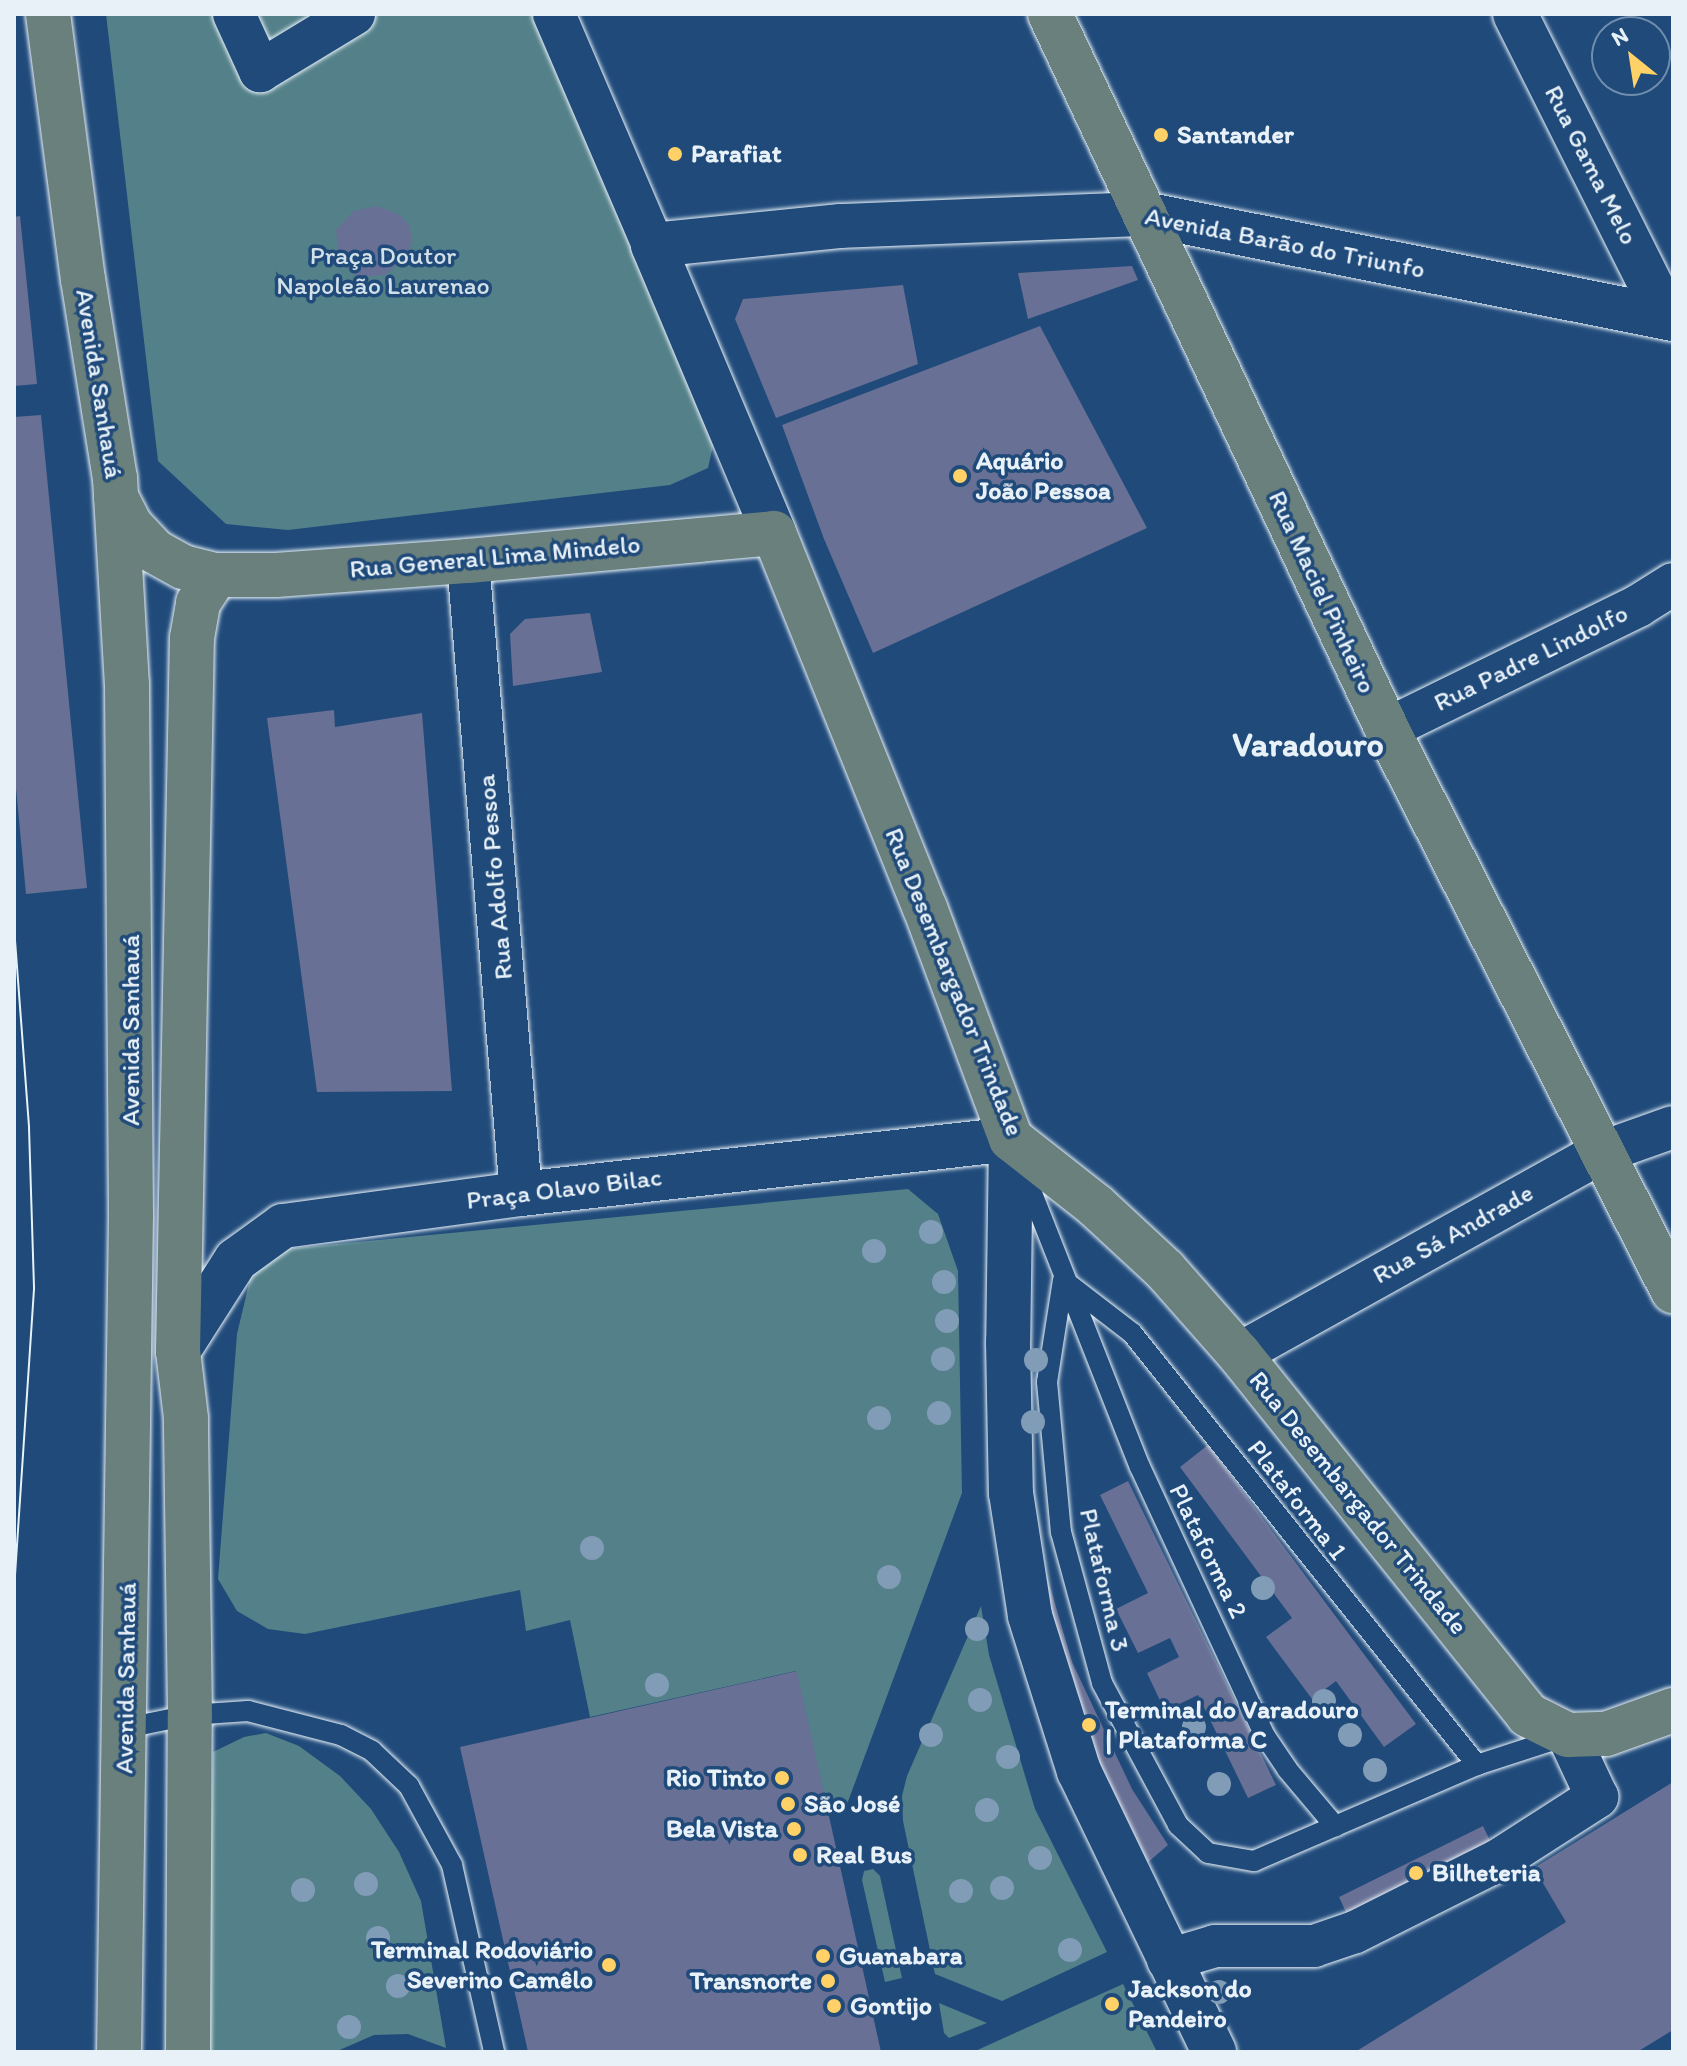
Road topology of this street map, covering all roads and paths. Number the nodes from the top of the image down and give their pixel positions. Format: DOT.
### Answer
graph roads {
  1 [pos="48,14"];
  2 [pos="234,14"];
  3 [pos="354,14"];
  4 [pos="554,14"];
  5 [pos="1050,14"];
  6 [pos="1515,14"];
  7 [pos="1144,214"];
  8 [pos="653,245"];
  9 [pos="1670,318"];
  10 [pos="116,497"];
  11 [pos="774,533"];
  12 [pos="468,561"];
  13 [pos="216,575"];
  14 [pos="1673,584"];
  15 [pos="1387,729"];
  16 [pos="1673,1127"];
  17 [pos="1011,1139"];
  18 [pos="1600,1153"];
  19 [pos="521,1194"];
  20 [pos="1063,1280"];
  21 [pos="1673,1291"];
  22 [pos="178,1351"];
  23 [pos="1239,1354"];
  24 [pos="1673,1710"];
  25 [pos="190,1715"];
  26 [pos="126,1728"];
  27 [pos="1568,1735"];
  28 [pos="1477,1765"];
  29 [pos="1335,1826"];
  30 [pos="1168,1960"];
  31 [pos="119,2052"];
  32 [pos="188,2052"];
  33 [pos="494,2052"];
  34 [pos="1214,2052"];
  1 -- 10 [label="main road, Avenida Sanhauá"];
  2 -- 3 [label="street"];
  4 -- 8 [label="street"];
  5 -- 7 [label="main road, Rua Maciel Pinheiro"];
  6 -- 9 [label="street, Rua Gama Melo"];
  7 -- 8 [label="street, Avenida Barão do Triunfo"];
  7 -- 9 [label="street, Avenida Barão do Triunfo"];
  7 -- 15 [label="main road, Rua Maciel Pinheiro"];
  8 -- 11 [label="street, Rua Desembargador Trindade"];
  10 -- 13 [label="main road, Rua General Lima Mindelo"];
  10 -- 26 [label="main road, Avenida Sanhauá"];
  11 -- 12 [label="main road, Rua General Lima Mindelo"];
  11 -- 17 [label="main road, Rua Desembargador Trindade"];
  12 -- 13 [label="main road, Rua General Lima Mindelo"];
  12 -- 19 [label="street, Rua Adolfo Pessoa"];
  13 -- 22 [label="main road, Avenida Sanhauá"];
  14 -- 15 [label="street, Rua Padre Lindolfo"];
  15 -- 18 [label="main road, Rua Maciel Pinheiro"];
  16 -- 18 [label="street, Rua Sá Andrade"];
  17 -- 19 [label="street, Praça Olavo Bilac"];
  17 -- 20 [label="lane, Plataforma 2"];
  17 -- 23 [label="main road, Rua Desembargador Trindade"];
  17 -- 30 [label="street"];
  18 -- 21 [label="main road, Rua Maciel Pinheiro"];
  18 -- 23 [label="street, Rua Sá Andrade"];
  19 -- 22 [label="street, Praça Olavo Bilac"];
  20 -- 28 [label="lane, Plataforma 1"];
  20 -- 29 [label="lane, Plataforma 2"];
  20 -- 29 [label="lane, Plataforma 3"];
  22 -- 25 [label="main road, Avenida Sanhauá"];
  23 -- 27 [label="main road, Rua Desembargador Trindade"];
  24 -- 27 [label="main road"];
  25 -- 26 [label="lane"];
  25 -- 32 [label="main road, Avenida Sanhauá"];
  25 -- 33 [label="lane"];
  26 -- 31 [label="main road, Avenida Sanhauá"];
  27 -- 28 [label="lane, Plataforma 3"];
  27 -- 30 [label="street"];
  28 -- 29 [label="lane, Plataforma 3"];
  30 -- 34 [label="street"];
}
